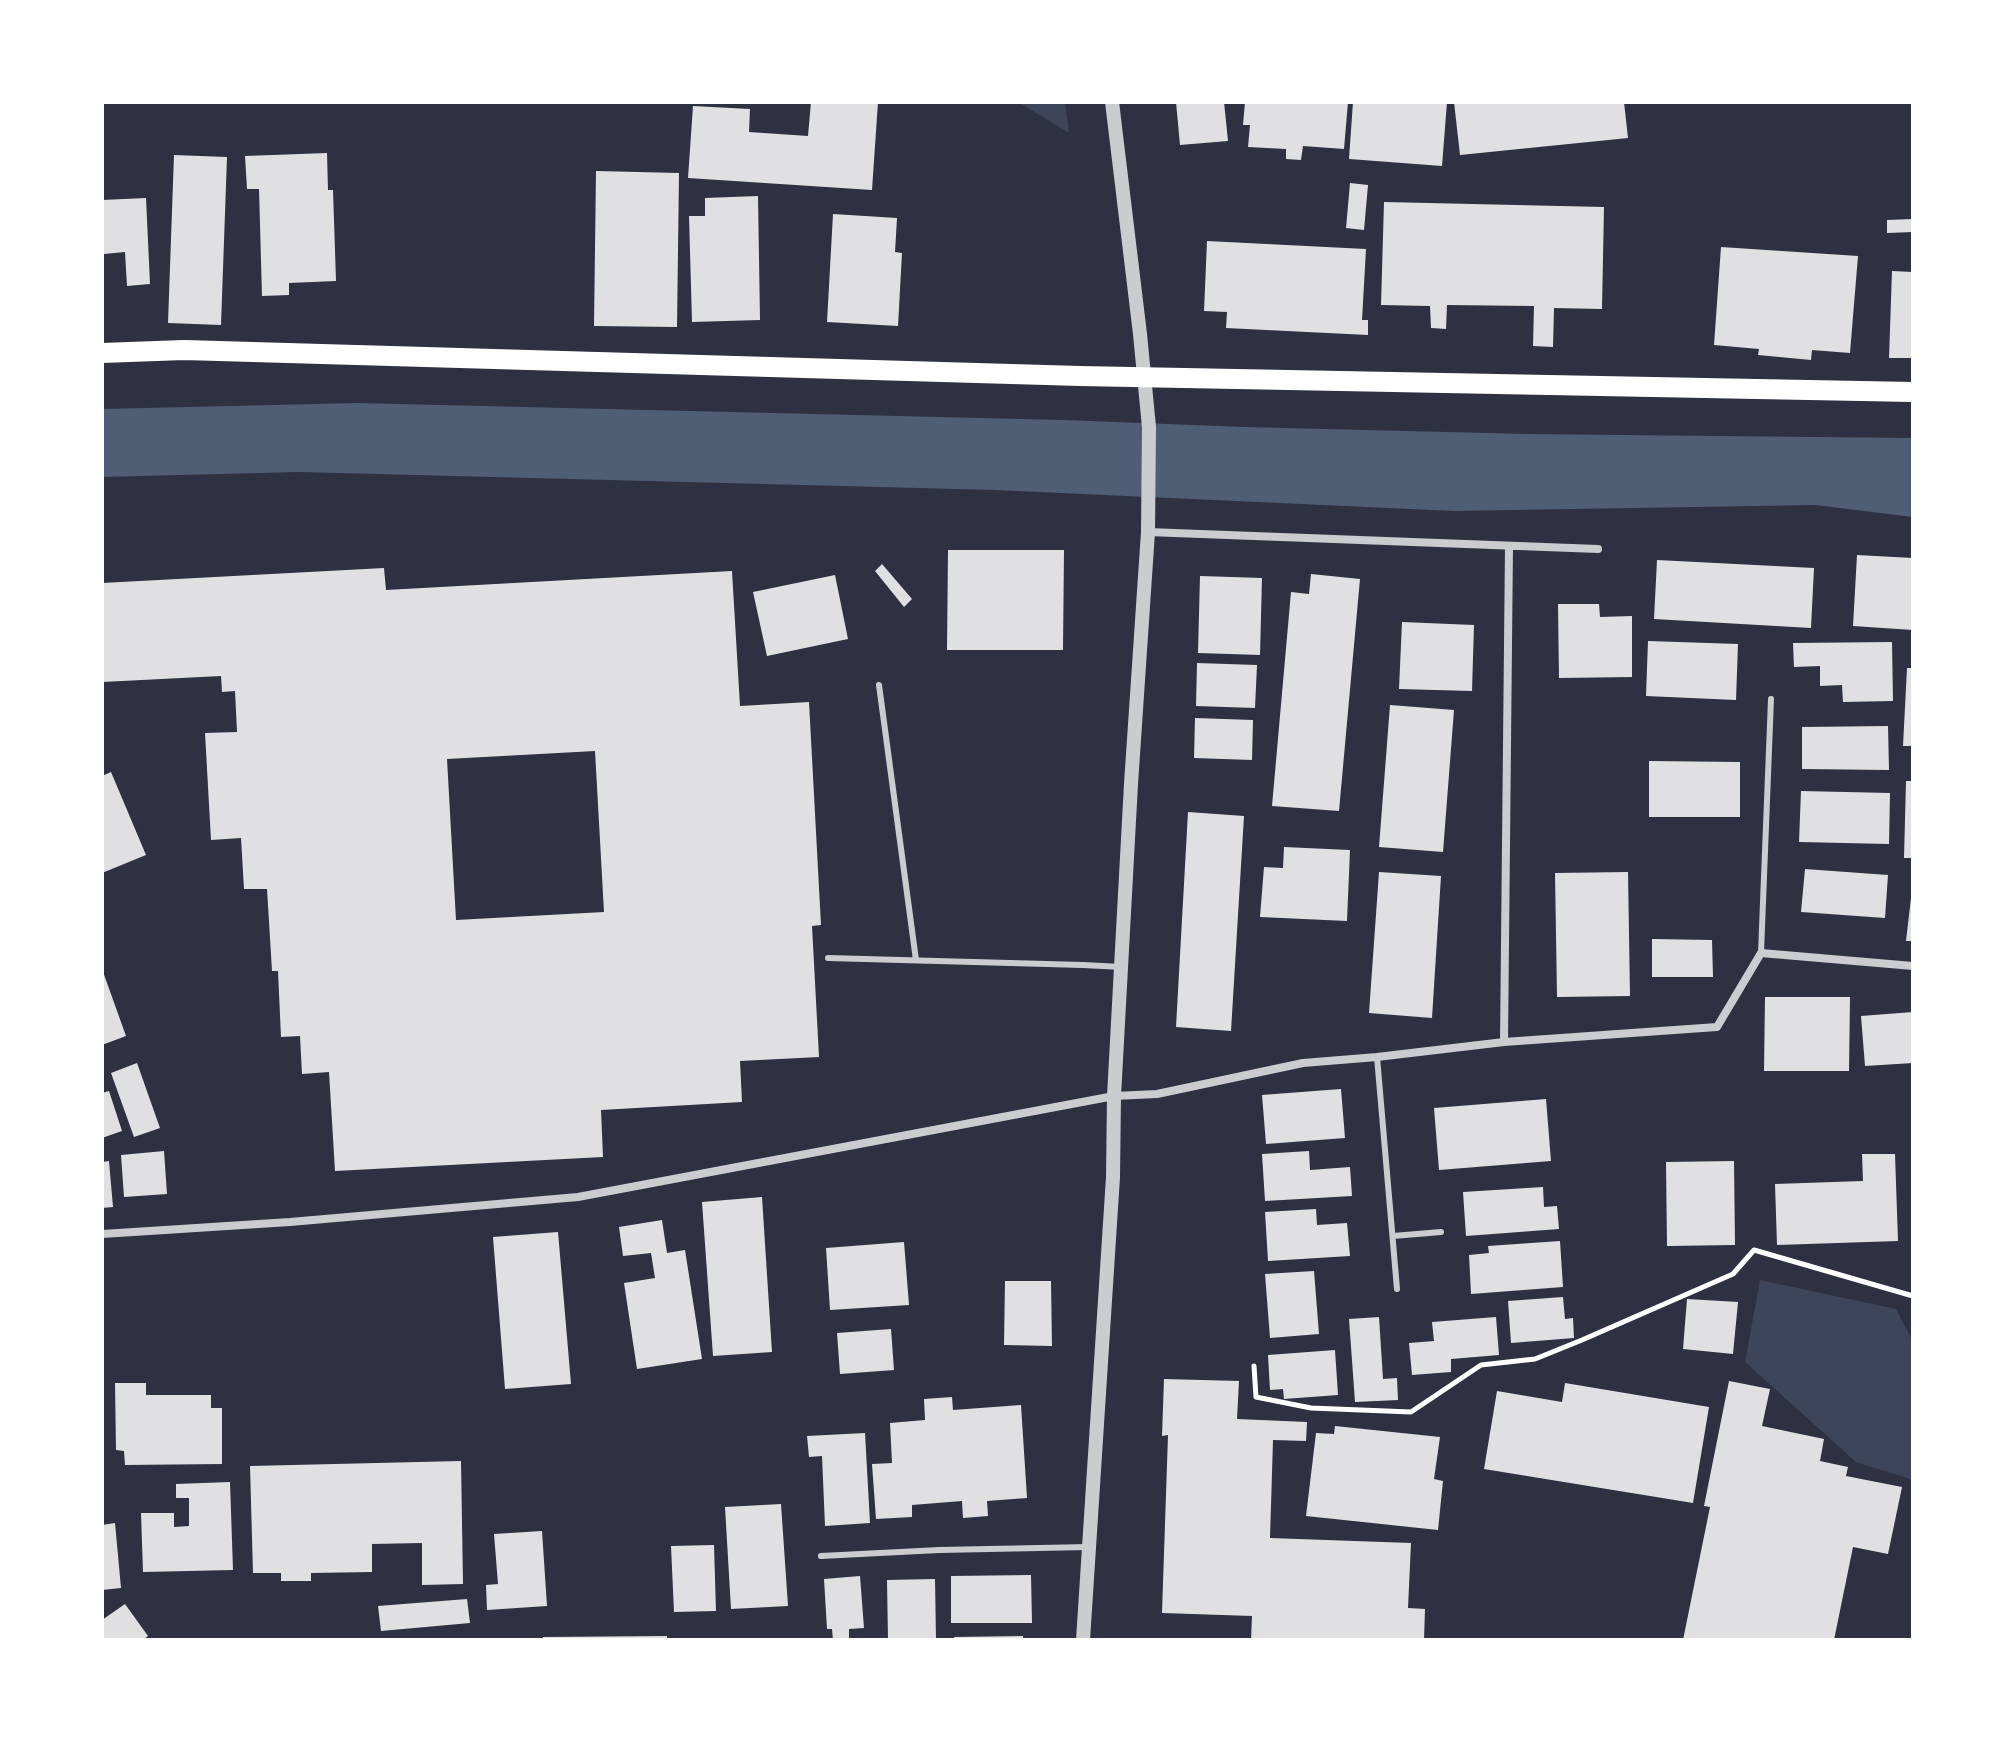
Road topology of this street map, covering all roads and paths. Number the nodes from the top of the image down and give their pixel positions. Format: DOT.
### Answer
graph roads {
  1 [pos="1112,102"];
  2 [pos="102,353"];
  3 [pos="1144,376"];
  4 [pos="1913,392"];
  5 [pos="1148,532"];
  6 [pos="1509,546"];
  7 [pos="1598,549"];
  8 [pos="879,685"];
  9 [pos="1771,699"];
  10 [pos="1761,953"];
  11 [pos="828,958"];
  12 [pos="916,960"];
  13 [pos="1913,966"];
  14 [pos="1122,967"];
  15 [pos="1504,1042"];
  16 [pos="1377,1057"];
  17 [pos="1114,1096"];
  18 [pos="1441,1232"];
  19 [pos="102,1234"];
  20 [pos="1393,1236"];
  21 [pos="1397,1289"];
  22 [pos="1913,1296"];
  23 [pos="1254,1366"];
  24 [pos="1089,1547"];
  25 [pos="821,1556"];
  26 [pos="1083,1640"];
  1 -- 3 [label="street"];
  2 -- 3 [label="main road"];
  3 -- 4 [label="main road"];
  3 -- 5 [label="street"];
  5 -- 6 [label="street"];
  5 -- 14 [label="street"];
  6 -- 7 [label="street"];
  6 -- 15 [label="street"];
  8 -- 12 [label="lane"];
  9 -- 10 [label="lane"];
  10 -- 13 [label="street"];
  10 -- 15 [label="street"];
  11 -- 12 [label="lane"];
  12 -- 14 [label="lane"];
  14 -- 17 [label="street"];
  15 -- 16 [label="street"];
  16 -- 17 [label="street"];
  16 -- 20 [label="lane"];
  17 -- 19 [label="street"];
  17 -- 24 [label="street"];
  18 -- 20 [label="lane"];
  20 -- 21 [label="lane"];
  22 -- 23 [label="path"];
  24 -- 25 [label="lane"];
  24 -- 26 [label="street"];
}
